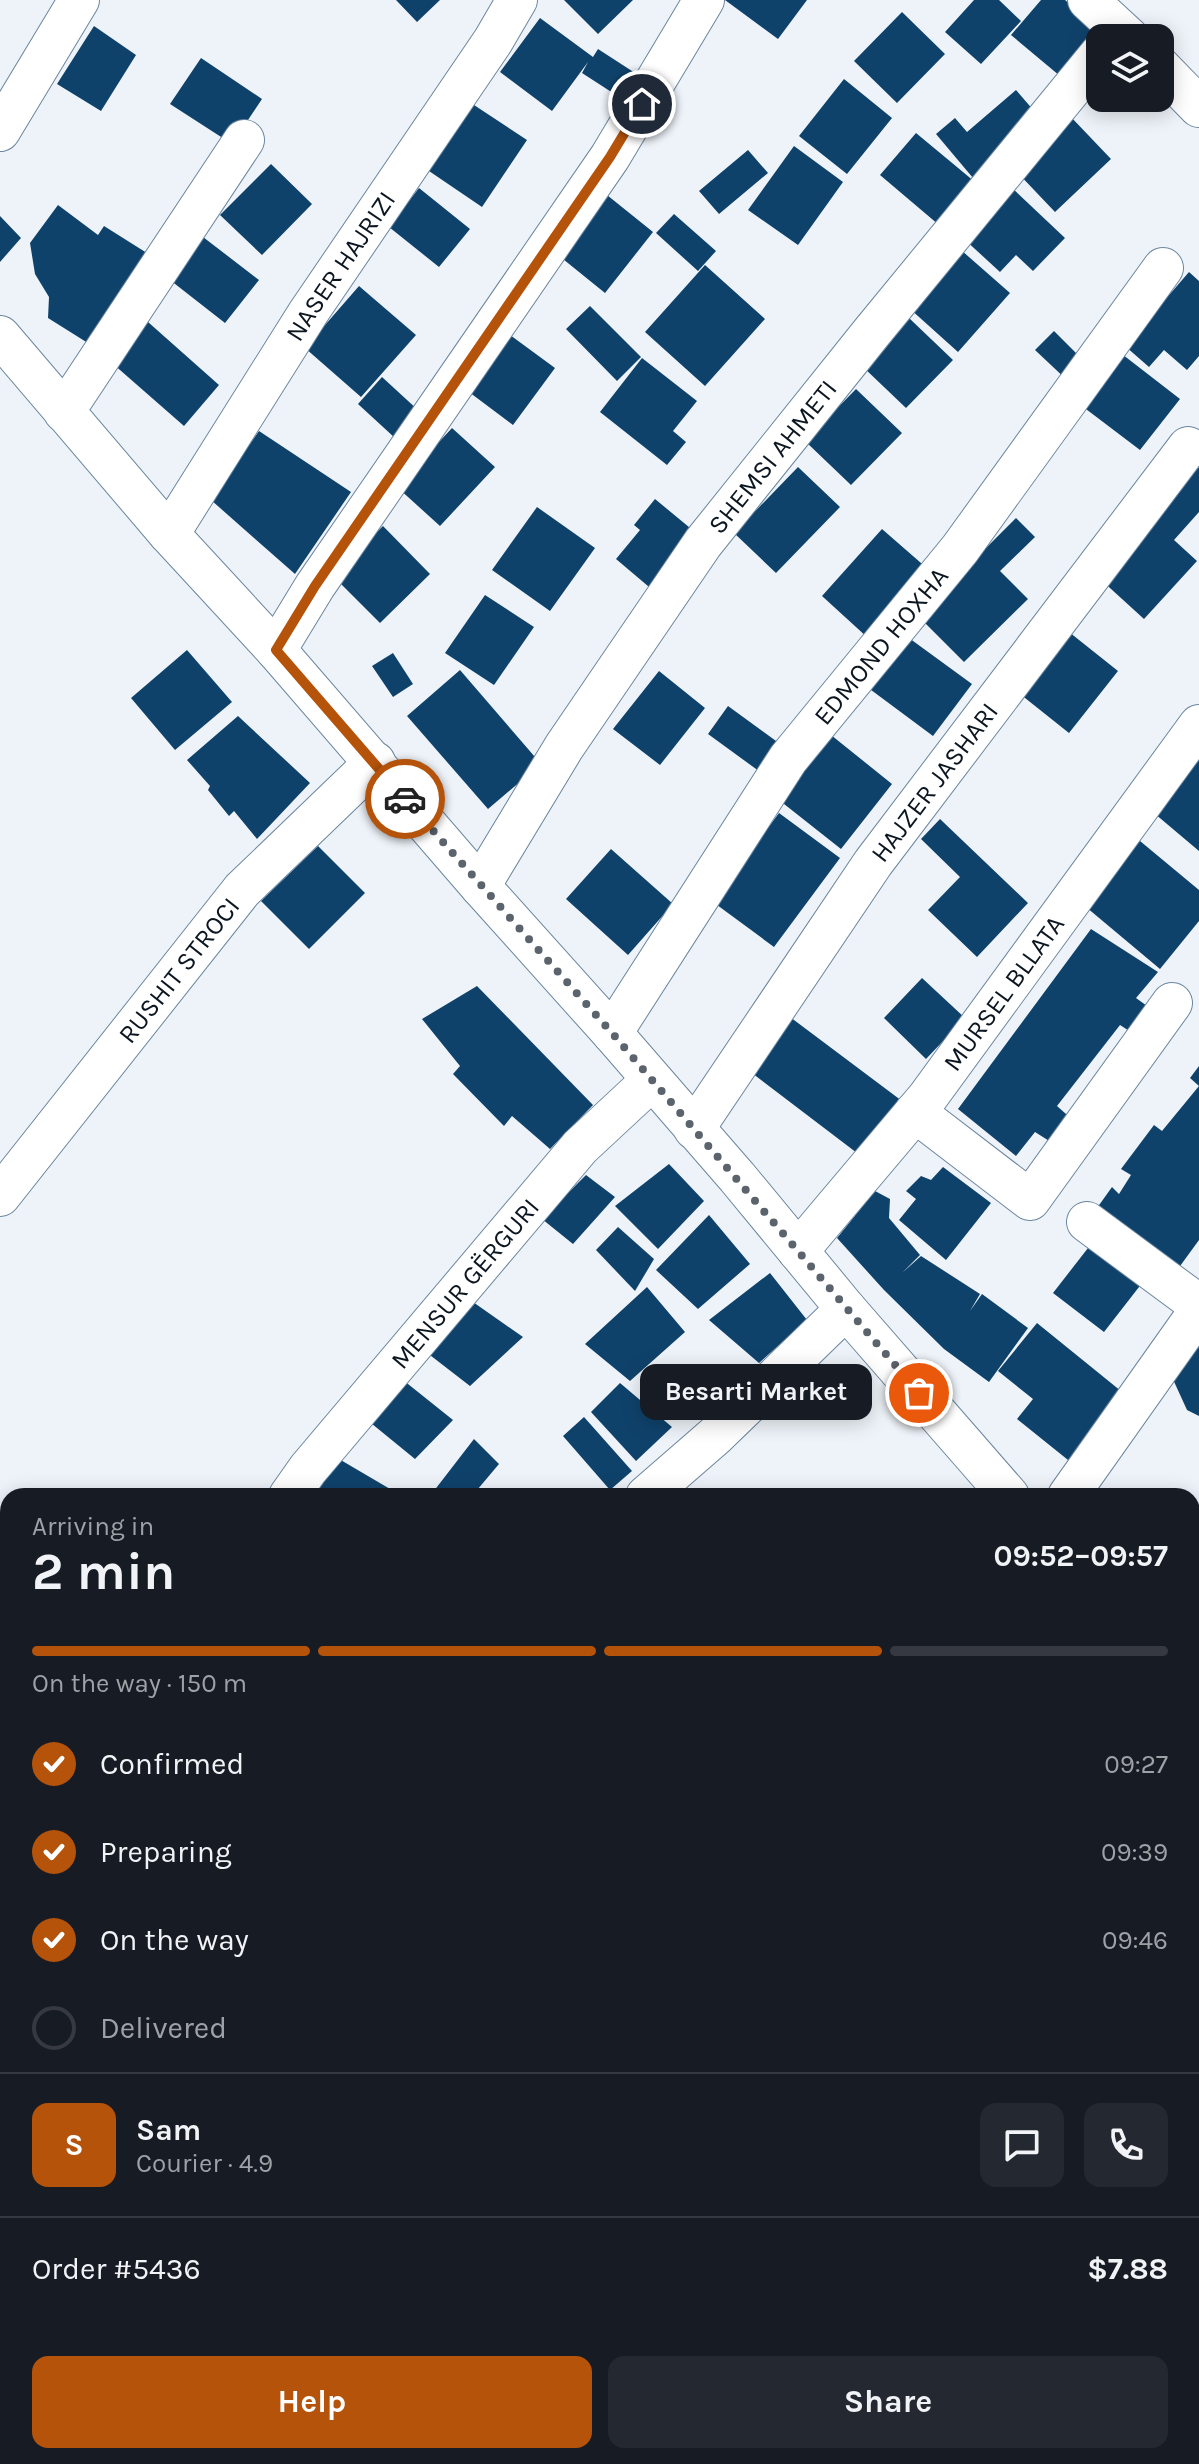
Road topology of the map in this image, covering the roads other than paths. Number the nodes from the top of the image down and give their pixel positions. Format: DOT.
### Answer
graph roads {
  1 [pos="79,0"];
  2 [pos="517,0"];
  3 [pos="704,0"];
  4 [pos="1088,0"];
  5 [pos="1105,24"];
  6 [pos="1086,76"];
  7 [pos="1174,81"];
  8 [pos="1199,107"];
  9 [pos="0,131"];
  10 [pos="244,140"];
  11 [pos="1163,268"];
  12 [pos="0,336"];
  13 [pos="64,412"];
  14 [pos="1188,447"];
  15 [pos="169,534"];
  16 [pos="276,650"];
  17 [pos="1199,725"];
  18 [pos="375,762"];
  19 [pos="480,886"];
  20 [pos="1172,1003"];
  21 [pos="612,1033"];
  22 [pos="652,1080"];
  23 [pos="915,1112"];
  24 [pos="694,1129"];
  25 [pos="0,1196"];
  26 [pos="1087,1222"];
  27 [pos="798,1251"];
  28 [pos="1199,1308"];
  29 [pos="846,1309"];
  30 [pos="295,1488"];
  31 [pos="655,1488"];
  32 [pos="1002,1488"];
  33 [pos="1074,1488"];
  1 -- 9 [label="street"];
  2 -- 15 [label="street, NASER HAJRIZI"];
  3 -- 16 [label="street"];
  4 -- 5 [label="street"];
  6 -- 19 [label="street, SHEMSI AHMETI"];
  7 -- 8 [label="street"];
  10 -- 13 [label="street"];
  11 -- 21 [label="street, EDMOND HOXHA"];
  12 -- 13 [label="street"];
  13 -- 15 [label="street"];
  14 -- 24 [label="street, HAJZER JASHARI"];
  15 -- 16 [label="street"];
  16 -- 18 [label="street"];
  17 -- 23 [label="street, MURSEL BLLATA"];
  18 -- 19 [label="street"];
  18 -- 25 [label="street, RUSHIT STROCI"];
  19 -- 21 [label="street"];
  20 -- 23 [label="street"];
  21 -- 22 [label="street"];
  22 -- 24 [label="street"];
  22 -- 30 [label="street, MENSUR GËRGURI"];
  23 -- 27 [label="street, MURSEL BLLATA"];
  24 -- 27 [label="street"];
  26 -- 28 [label="street"];
  27 -- 29 [label="street"];
  28 -- 33 [label="street"];
  29 -- 31 [label="street"];
  29 -- 32 [label="street"];
}
